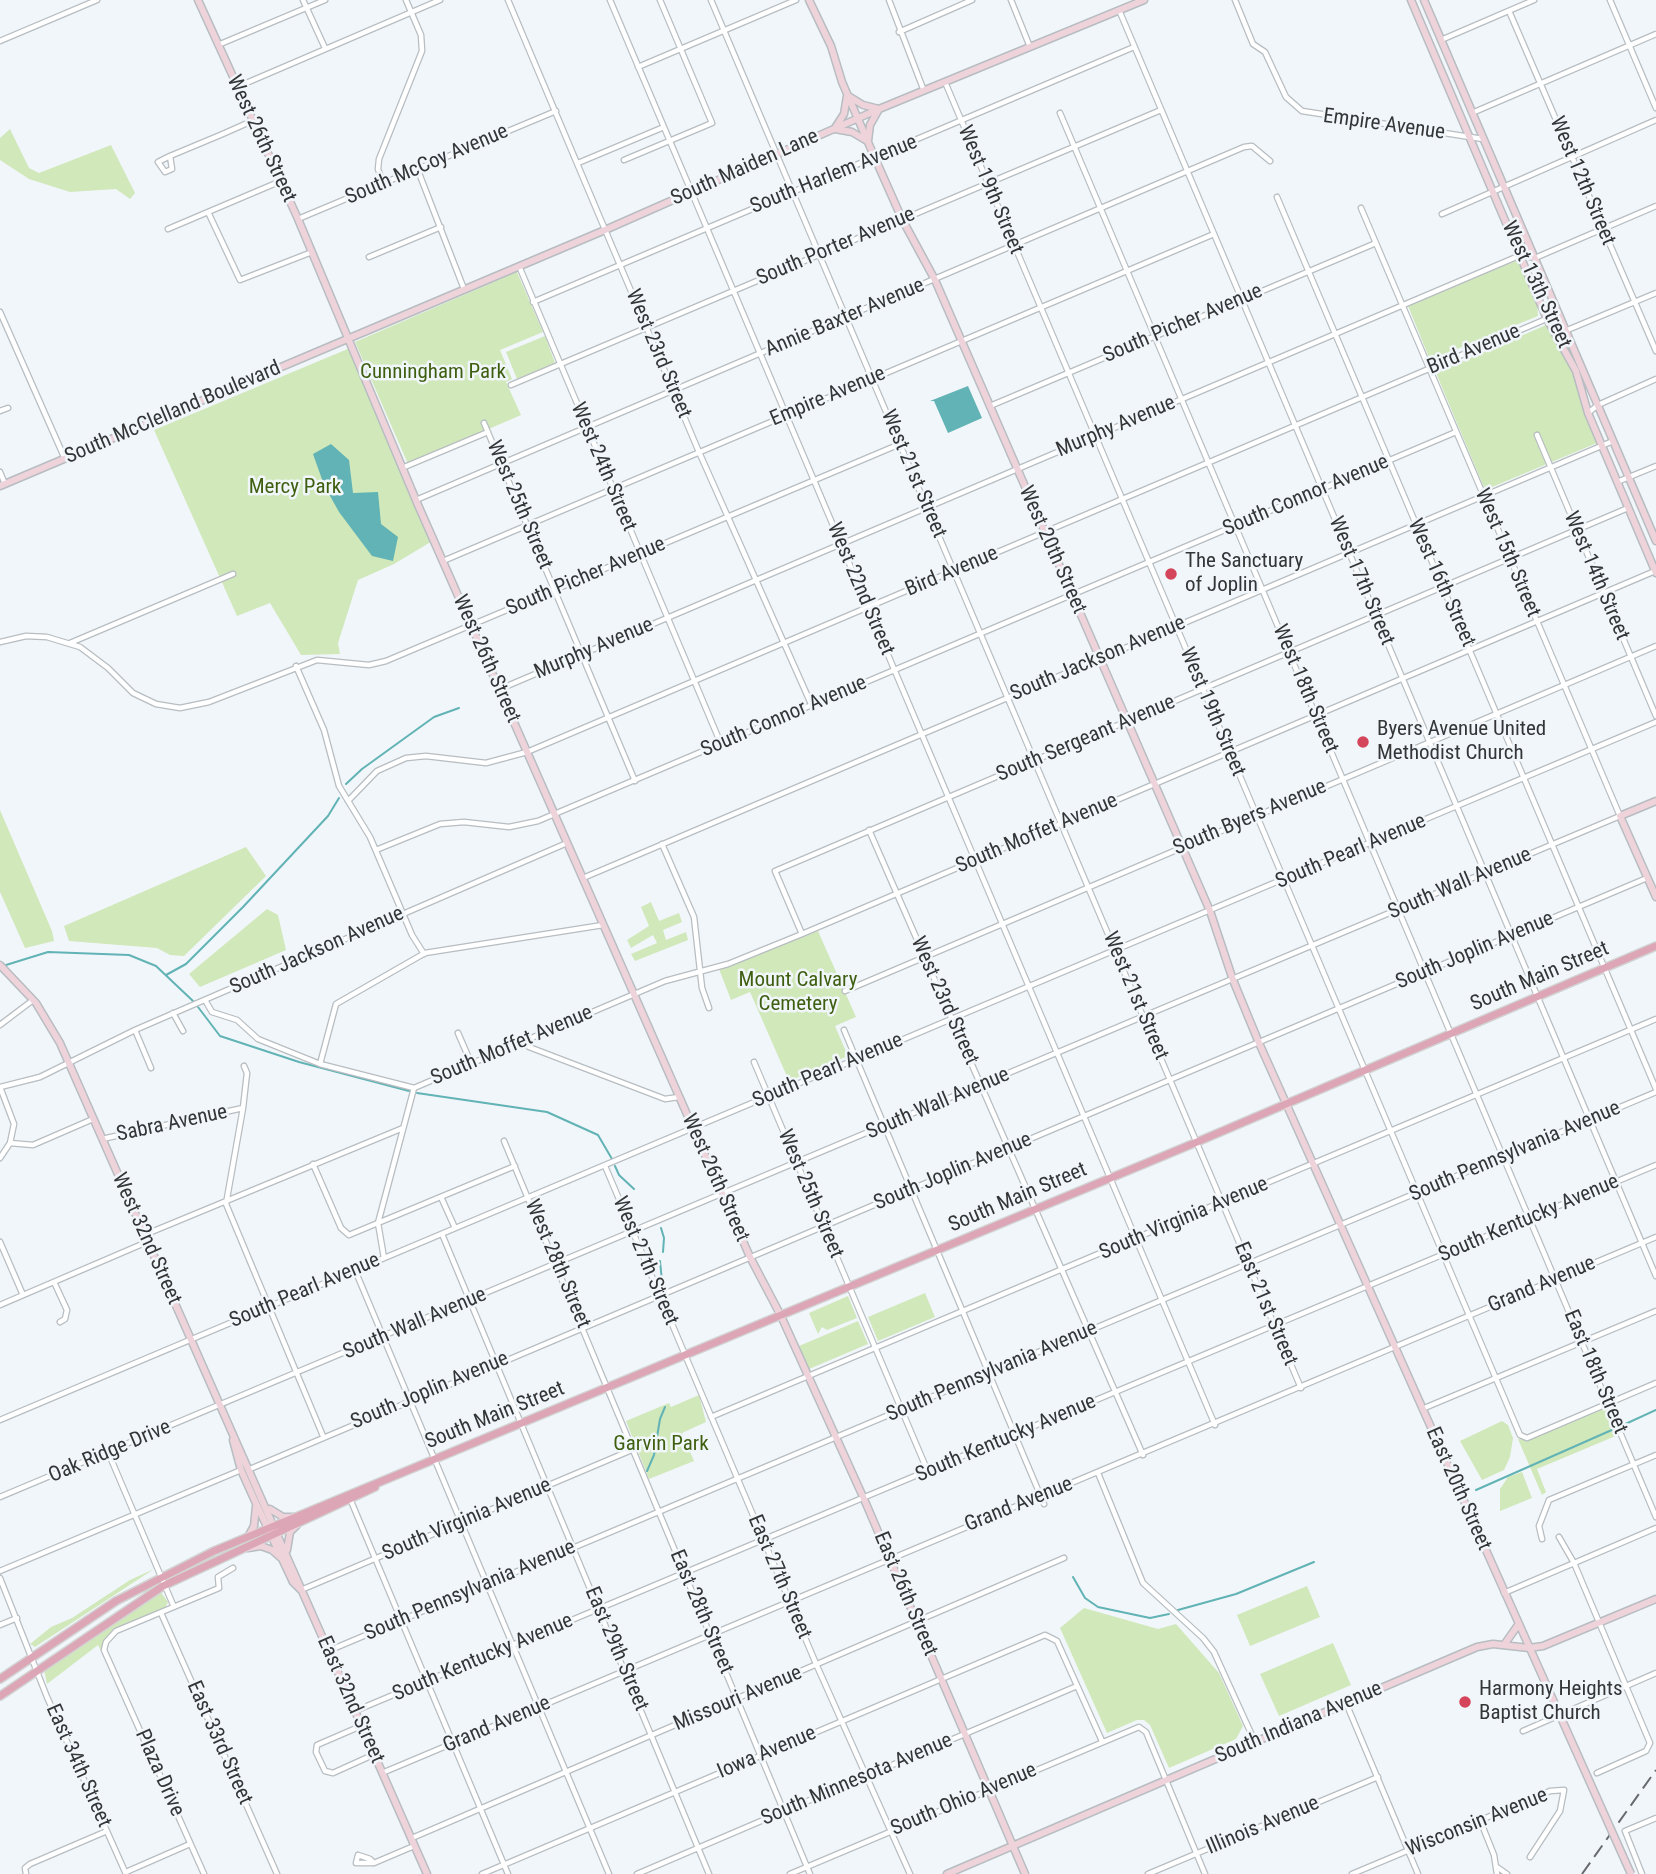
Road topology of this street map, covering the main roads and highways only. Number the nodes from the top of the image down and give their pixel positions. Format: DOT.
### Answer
graph roads {
  1 [pos="198,0"];
  2 [pos="809,0"];
  3 [pos="1144,0"];
  4 [pos="1411,0"];
  5 [pos="1424,0"];
  6 [pos="1439,37"];
  7 [pos="1427,38"];
  8 [pos="1445,50"];
  9 [pos="1434,54"];
  10 [pos="1457,76"];
  11 [pos="1446,81"];
  12 [pos="1463,92"];
  13 [pos="847,94"];
  14 [pos="1452,96"];
  15 [pos="879,109"];
  16 [pos="1473,115"];
  17 [pos="858,118"];
  18 [pos="1464,122"];
  19 [pos="834,129"];
  20 [pos="868,142"];
  21 [pos="1488,150"];
  22 [pos="1478,154"];
  23 [pos="1518,220"];
  24 [pos="1508,224"];
  25 [pos="1548,289"];
  26 [pos="1537,294"];
  27 [pos="347,339"];
  28 [pos="3,485"];
  29 [pos="1643,511"];
  30 [pos="1630,512"];
  31 [pos="1655,538"];
  32 [pos="1642,540"];
  33 [pos="1656,571"];
  34 [pos="1656,801"];
  35 [pos="1620,816"];
  36 [pos="1656,874"];
  37 [pos="1647,878"];
  38 [pos="1656,897"];
  39 [pos="1656,946"];
  40 [pos="0,965"];
  41 [pos="1287,1103"];
  42 [pos="780,1316"];
  43 [pos="233,1438"];
  44 [pos="391,1478"];
  45 [pos="255,1501"];
  46 [pos="266,1505"];
  47 [pos="293,1517"];
  48 [pos="297,1525"];
  49 [pos="271,1526"];
  50 [pos="276,1535"];
  51 [pos="248,1536"];
  52 [pos="248,1548"];
  53 [pos="287,1552"];
  54 [pos="283,1561"];
  55 [pos="301,1590"];
  56 [pos="1656,1599"];
  57 [pos="1518,1625"];
  58 [pos="1504,1645"];
  59 [pos="1529,1648"];
  60 [pos="0,1679"];
  61 [pos="0,1696"];
  62 [pos="1015,1845"];
  63 [pos="428,1874"];
  64 [pos="947,1874"];
  65 [pos="1025,1874"];
  66 [pos="1631,1874"];
  1 -- 27 [label="main road, West 26th Street"];
  2 -- 13 [label="main road, West 20th Street"];
  3 -- 15 [label="main road, South Maiden Lane"];
  4 -- 7 [label="main road, West 13th Street"];
  5 -- 6 [label="main road, West 13th Street"];
  6 -- 7 [label="main road"];
  6 -- 8 [label="main road, West 13th Street"];
  7 -- 9 [label="main road, West 13th Street"];
  8 -- 9 [label="main road"];
  8 -- 10 [label="main road, West 13th Street"];
  9 -- 11 [label="main road, West 13th Street"];
  10 -- 11 [label="main road"];
  10 -- 12 [label="main road, West 13th Street"];
  11 -- 14 [label="main road, West 13th Street"];
  12 -- 14 [label="main road"];
  12 -- 16 [label="main road, West 13th Street"];
  13 -- 15 [label="main road"];
  13 -- 17 [label="main road, West 20th Street"];
  13 -- 19 [label="main road"];
  14 -- 18 [label="main road, West 13th Street"];
  15 -- 17 [label="main road, South Maiden Lane"];
  15 -- 20 [label="main road"];
  16 -- 18 [label="main road"];
  16 -- 21 [label="main road, West 13th Street"];
  17 -- 19 [label="main road, South Maiden Lane"];
  17 -- 20 [label="main road, West 20th Street"];
  18 -- 22 [label="main road, West 13th Street"];
  19 -- 20 [label="main road"];
  19 -- 27 [label="main road, South Maiden Lane"];
  20 -- 41 [label="main road, West 20th Street"];
  21 -- 22 [label="main road"];
  21 -- 23 [label="main road, West 13th Street"];
  22 -- 24 [label="main road, West 13th Street"];
  23 -- 24 [label="main road"];
  23 -- 25 [label="main road, West 13th Street"];
  24 -- 26 [label="main road, West 13th Street"];
  25 -- 26 [label="main road"];
  25 -- 29 [label="main road, West 13th Street"];
  26 -- 30 [label="main road, West 13th Street"];
  27 -- 28 [label="main road, South McClelland Boulevard"];
  27 -- 42 [label="main road, West 26th Street"];
  29 -- 30 [label="main road"];
  29 -- 31 [label="main road, West 13th Street"];
  30 -- 32 [label="main road, West 13th Street"];
  31 -- 32 [label="main road"];
  32 -- 33 [label="main road, West 13th Street"];
  34 -- 35 [label="main road, South Wall Avenue"];
  35 -- 37 [label="main road, West 15th Street"];
  36 -- 37 [label="main road, South Joplin Avenue"];
  37 -- 38 [label="main road, West 15th Street"];
  39 -- 41 [label="main road, South Main Street"];
  40 -- 43 [label="main road, West 32nd Street"];
  41 -- 42 [label="main road, South Main Street"];
  41 -- 57 [label="main road, East 20th Street"];
  42 -- 44 [label="main road, South Main Street"];
  42 -- 62 [label="main road, East 26th Street"];
  43 -- 45 [label="main road"];
  43 -- 46 [label="main road, West 32nd Street"];
  44 -- 47 [label="main road, South Main Street"];
  44 -- 48 [label="main road, South Main Street"];
  45 -- 49 [label="main road"];
  45 -- 51 [label="main road"];
  46 -- 47 [label="main road"];
  46 -- 49 [label="main road, West 32nd Street"];
  47 -- 49 [label="main road, South Main Street"];
  48 -- 50 [label="main road, South Main Street"];
  48 -- 53 [label="main road"];
  49 -- 50 [label="main road"];
  49 -- 51 [label="main road, South Main Street"];
  50 -- 52 [label="main road, South Main Street"];
  50 -- 53 [label="main road, East 32nd Street"];
  50 -- 54 [label="main road"];
  51 -- 60 [label="main road, South Main Street"];
  52 -- 54 [label="main road"];
  52 -- 61 [label="main road, South Main Street"];
  53 -- 55 [label="main road, East 32nd Street"];
  54 -- 55 [label="main road"];
  55 -- 63 [label="main road, East 32nd Street"];
  56 -- 59 [label="main road, South Indiana Avenue"];
  57 -- 58 [label="main road"];
  57 -- 59 [label="main road, East 20th Street"];
  58 -- 59 [label="main road, South Indiana Avenue"];
  58 -- 62 [label="main road, South Indiana Avenue"];
  59 -- 66 [label="main road, East 20th Street, bridge"];
  62 -- 64 [label="main road, South Indiana Avenue"];
  62 -- 65 [label="main road, East 26th Street"];
}
